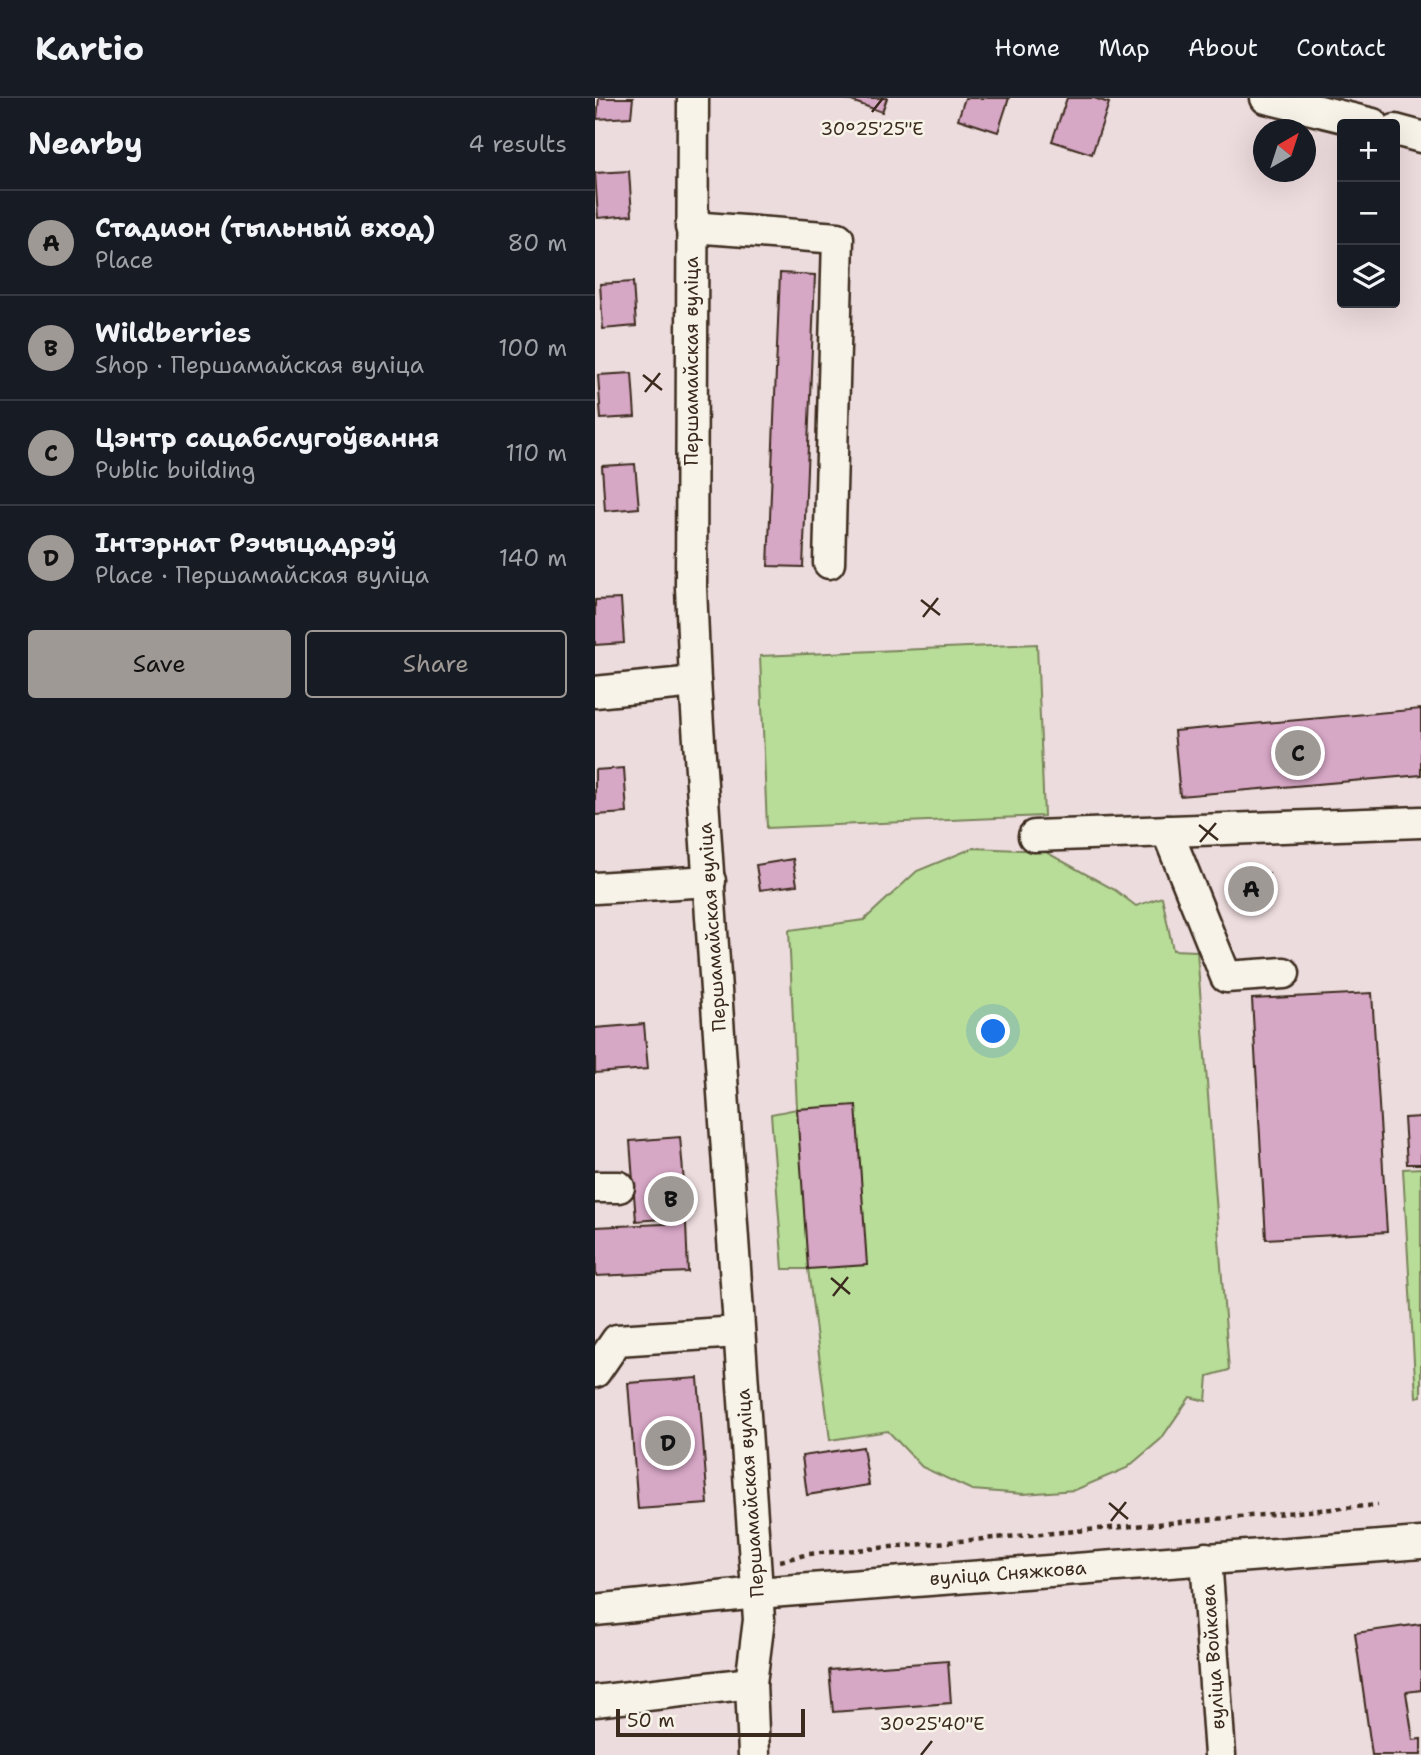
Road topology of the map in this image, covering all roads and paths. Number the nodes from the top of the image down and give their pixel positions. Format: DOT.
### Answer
graph roads {
  1 [pos="693,98"];
  2 [pos="1266,98"];
  3 [pos="1352,119"];
  4 [pos="1400,131"];
  5 [pos="1421,137"];
  6 [pos="691,227"];
  7 [pos="829,563"];
  8 [pos="695,682"];
  9 [pos="595,692"];
  10 [pos="1421,822"];
  11 [pos="1167,831"];
  12 [pos="1034,836"];
  13 [pos="710,881"];
  14 [pos="595,888"];
  15 [pos="1284,973"];
  16 [pos="738,1332"];
  17 [pos="595,1372"];
  18 [pos="1378,1505"];
  19 [pos="1421,1543"];
  20 [pos="1206,1558"];
  21 [pos="756,1580"];
  22 [pos="595,1610"];
  23 [pos="751,1683"];
  24 [pos="595,1701"];
  25 [pos="754,1755"];
  26 [pos="1220,1755"];
  1 -- 6 [label="street, Першамайская вуліца"];
  2 -- 3 [label="street"];
  4 -- 5 [label="street"];
  6 -- 7 [label="street"];
  6 -- 8 [label="street, Першамайская вуліца"];
  8 -- 9 [label="street"];
  8 -- 13 [label="street, Першамайская вуліца"];
  10 -- 11 [label="street"];
  11 -- 12 [label="street"];
  11 -- 15 [label="street"];
  13 -- 14 [label="street"];
  13 -- 16 [label="street, Першамайская вуліца"];
  16 -- 17 [label="street"];
  16 -- 21 [label="street, Першамайская вуліца"];
  18 -- 21 [label="path"];
  19 -- 20 [label="street, вуліца Сняжкова"];
  20 -- 21 [label="street, вуліца Сняжкова"];
  20 -- 26 [label="street, вуліца Войкава"];
  21 -- 22 [label="street, вуліца Сняжкова"];
  21 -- 23 [label="street, Першамайская вуліца"];
  23 -- 24 [label="street"];
  23 -- 25 [label="street, Першамайская вуліца"];
}
